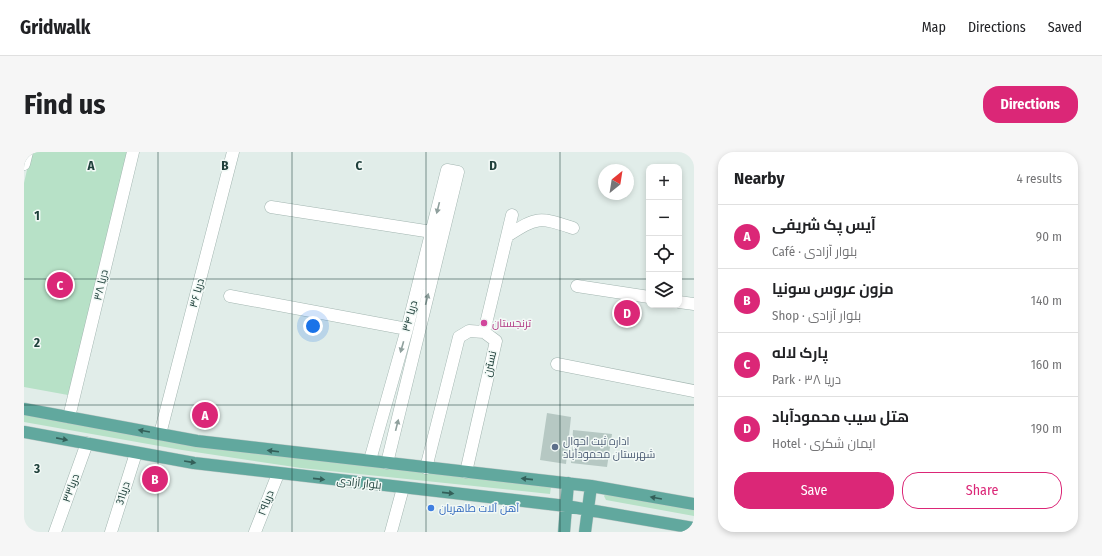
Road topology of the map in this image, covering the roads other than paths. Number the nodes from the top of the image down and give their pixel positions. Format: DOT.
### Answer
graph roads {
  1 [pos="27,152"];
  2 [pos="133,152"];
  3 [pos="233,152"];
  4 [pos="24,164"];
  5 [pos="271,207"];
  6 [pos="512,216"];
  7 [pos="573,228"];
  8 [pos="432,232"];
  9 [pos="507,236"];
  10 [pos="577,286"];
  11 [pos="230,296"];
  12 [pos="646,297"];
  13 [pos="682,302"];
  14 [pos="694,304"];
  15 [pos="407,329"];
  16 [pos="484,332"];
  17 [pos="557,364"];
  18 [pos="694,391"];
  19 [pos="24,409"];
  20 [pos="69,417"];
  21 [pos="24,432"];
  22 [pos="160,434"];
  23 [pos="87,443"];
  24 [pos="136,453"];
  25 [pos="370,460"];
  26 [pos="387,463"];
  27 [pos="426,468"];
  28 [pos="466,472"];
  29 [pos="278,474"];
  30 [pos="568,484"];
  31 [pos="591,486"];
  32 [pos="403,488"];
  33 [pos="694,504"];
  34 [pos="566,506"];
  35 [pos="588,509"];
  36 [pos="694,528"];
  37 [pos="55,532"];
  38 [pos="111,532"];
  39 [pos="255,532"];
  40 [pos="391,532"];
  41 [pos="565,532"];
  42 [pos="582,532"];
  43 [pos="585,532"];
  1 -- 4 [label="street"];
  2 -- 20 [label="street, دریا ۳۸"];
  3 -- 22 [label="street, دریا ۳۶"];
  5 -- 8 [label="street"];
  6 -- 9 [label="street"];
  7 -- 9 [label="street"];
  8 -- 15 [label="street, دریا ۳۴"];
  26 -- 8 [label="street, دریا ۳۴, one-way"];
  9 -- 16 [label="street"];
  10 -- 12 [label="street"];
  11 -- 15 [label="street"];
  13 -- 14 [label="street"];
  15 -- 25 [label="street, دریا ۳۴, one-way"];
  16 -- 27 [label="street"];
  16 -- 28 [label="street, نسترن"];
  17 -- 18 [label="street"];
  19 -- 20 [label="main road, بلوار آزادی"];
  22 -- 20 [label="main road, بلوار آزادی, one-way"];
  21 -- 23 [label="main road, بلوار آزادی, one-way"];
  25 -- 22 [label="main road, بلوار آزادی, one-way"];
  23 -- 24 [label="main road, بلوار آزادی"];
  23 -- 37 [label="street, دریا۳۳"];
  24 -- 29 [label="main road, بلوار آزادی, one-way"];
  24 -- 38 [label="street, دریا31"];
  25 -- 26 [label="main road, بلوار آزادی"];
  26 -- 27 [label="main road, بلوار آزادی"];
  27 -- 28 [label="main road, بلوار آزادی"];
  30 -- 28 [label="main road, بلوار آزادی, one-way"];
  29 -- 32 [label="main road, بلوار آزادی, one-way"];
  29 -- 39 [label="street, دریا۲۹"];
  30 -- 31 [label="main road, بلوار آزادی"];
  30 -- 34 [label="main road"];
  33 -- 31 [label="main road, بلوار آزادی, one-way"];
  31 -- 35 [label="main road"];
  32 -- 34 [label="main road, بلوار آزادی, one-way"];
  32 -- 40 [label="street"];
  34 -- 35 [label="main road, بلوار آزادی"];
  34 -- 41 [label="main road"];
  35 -- 36 [label="main road, بلوار آزادی"];
  35 -- 43 [label="main road"];
  41 -- 42 [label="main road"];
}
